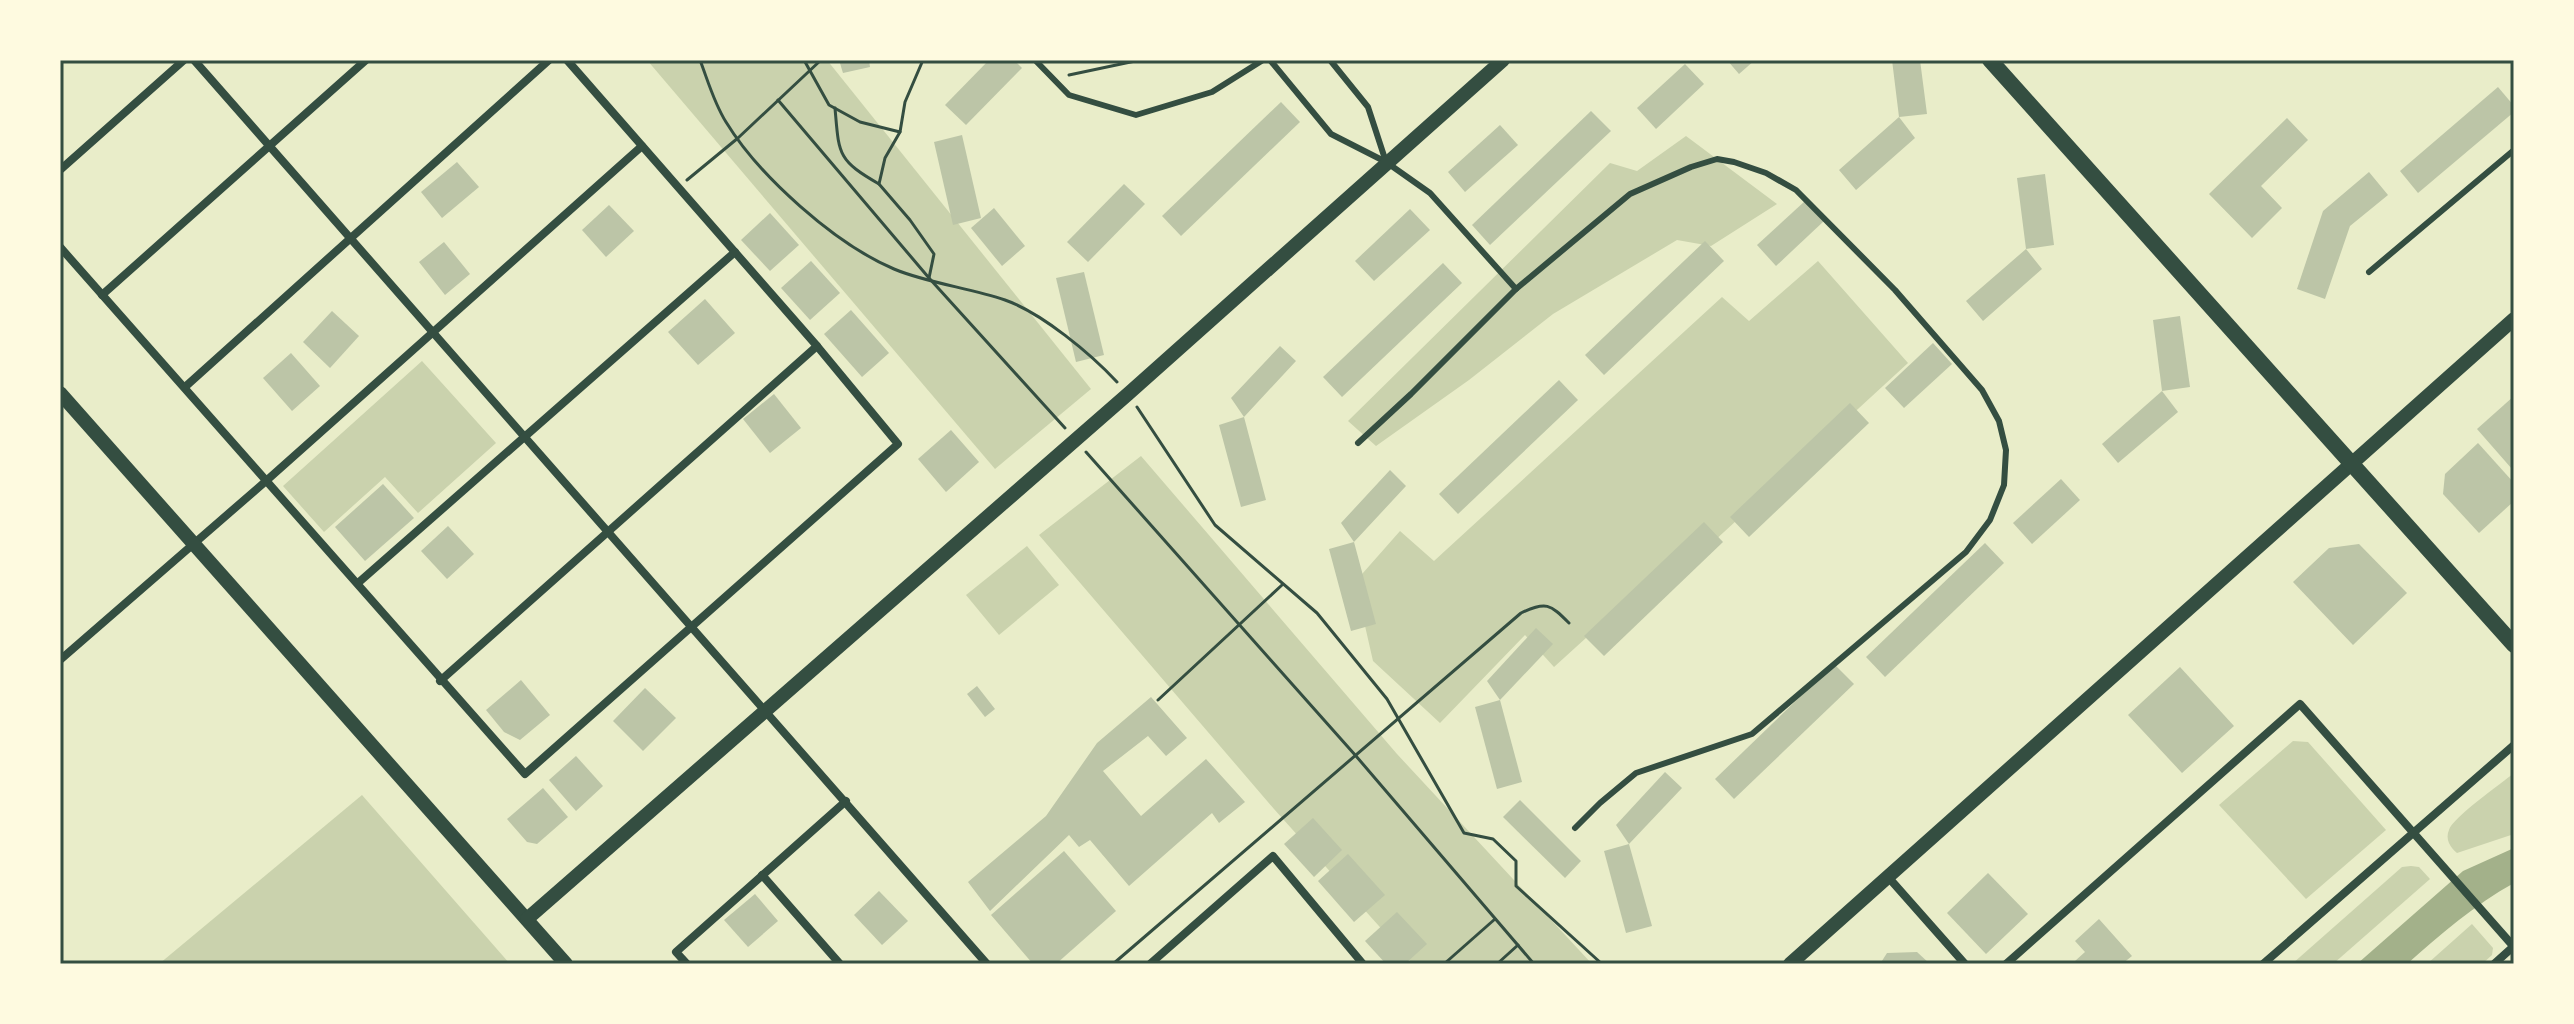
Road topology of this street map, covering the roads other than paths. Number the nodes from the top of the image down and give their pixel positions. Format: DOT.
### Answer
graph roads {
  1 [pos="184,60"];
  2 [pos="194,60"];
  3 [pos="366,60"];
  4 [pos="549,60"];
  5 [pos="567,60"];
  6 [pos="1035,60"];
  7 [pos="1263,60"];
  8 [pos="1270,60"];
  9 [pos="1330,60"];
  10 [pos="1503,60"];
  11 [pos="1990,60"];
  12 [pos="269,146"];
  13 [pos="642,146"];
  14 [pos="2514,150"];
  15 [pos="1386,162"];
  16 [pos="60,170"];
  17 [pos="351,238"];
  18 [pos="60,247"];
  19 [pos="735,252"];
  20 [pos="2369,272"];
  21 [pos="1516,289"];
  22 [pos="102,295"];
  23 [pos="2514,319"];
  24 [pos="433,332"];
  25 [pos="817,346"];
  26 [pos="185,387"];
  27 [pos="60,393"];
  28 [pos="525,436"];
  29 [pos="1358,443"];
  30 [pos="2352,463"];
  31 [pos="266,481"];
  32 [pos="609,531"];
  33 [pos="193,543"];
  34 [pos="358,583"];
  35 [pos="693,626"];
  36 [pos="2514,645"];
  37 [pos="60,660"];
  38 [pos="440,681"];
  39 [pos="767,711"];
  40 [pos="2514,745"];
  41 [pos="846,801"];
  42 [pos="1575,828"];
  43 [pos="2414,832"];
  44 [pos="762,875"];
  45 [pos="1889,878"];
  46 [pos="527,919"];
  47 [pos="2514,946"];
  48 [pos="1360,963"];
  49 [pos="566,964"];
  50 [pos="687,964"];
  51 [pos="840,964"];
  52 [pos="987,964"];
  53 [pos="1150,964"];
  54 [pos="1790,964"];
  55 [pos="1965,964"];
  56 [pos="2006,964"];
  57 [pos="2263,964"];
  58 [pos="2494,964"];
  1 -- 16 [label="street"];
  2 -- 12 [label="street"];
  3 -- 12 [label="street"];
  4 -- 17 [label="street"];
  5 -- 13 [label="street"];
  6 -- 7 [label="lane"];
  8 -- 15 [label="lane"];
  9 -- 15 [label="lane"];
  10 -- 15 [label="street"];
  11 -- 30 [label="main road"];
  12 -- 17 [label="street"];
  12 -- 22 [label="street"];
  13 -- 19 [label="street"];
  13 -- 24 [label="street"];
  14 -- 20 [label="lane"];
  15 -- 21 [label="lane"];
  15 -- 39 [label="street"];
  17 -- 24 [label="street"];
  17 -- 26 [label="street"];
  18 -- 22 [label="street"];
  19 -- 25 [label="street"];
  19 -- 28 [label="street"];
  21 -- 29 [label="lane"];
  21 -- 42 [label="lane"];
  22 -- 26 [label="street"];
  23 -- 30 [label="street"];
  24 -- 28 [label="street"];
  24 -- 31 [label="street"];
  25 -- 32 [label="street"];
  25 -- 35 [label="street"];
  26 -- 31 [label="street"];
  27 -- 33 [label="street"];
  28 -- 32 [label="street"];
  28 -- 34 [label="street"];
  30 -- 36 [label="main road"];
  30 -- 45 [label="street"];
  31 -- 33 [label="street"];
  31 -- 34 [label="street"];
  32 -- 35 [label="street"];
  32 -- 38 [label="street"];
  33 -- 37 [label="street"];
  33 -- 46 [label="street"];
  34 -- 38 [label="street"];
  35 -- 38 [label="street"];
  35 -- 39 [label="street"];
  39 -- 41 [label="street"];
  39 -- 46 [label="street"];
  40 -- 43 [label="street"];
  41 -- 44 [label="street"];
  41 -- 52 [label="street"];
  43 -- 47 [label="street"];
  43 -- 56 [label="street"];
  43 -- 57 [label="street"];
  44 -- 50 [label="street"];
  44 -- 51 [label="street"];
  45 -- 54 [label="street"];
  45 -- 55 [label="street"];
  46 -- 49 [label="street"];
  47 -- 58 [label="street"];
  48 -- 53 [label="street"];
}
